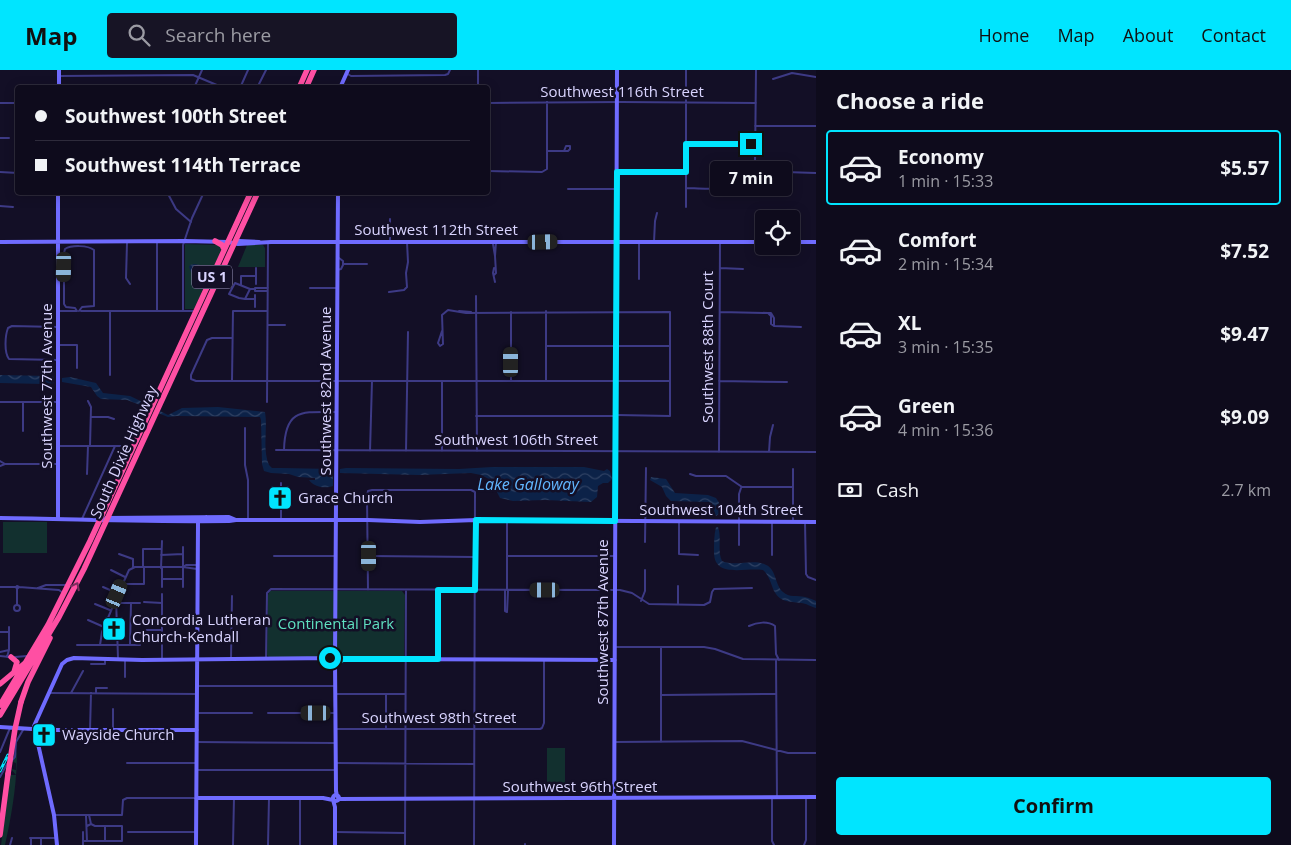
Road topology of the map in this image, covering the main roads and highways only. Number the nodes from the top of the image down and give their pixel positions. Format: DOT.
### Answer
graph roads {
  1 [pos="307,70"];
  2 [pos="314,70"];
  3 [pos="300,85"];
  4 [pos="307,85"];
  5 [pos="250,195"];
  6 [pos="256,195"];
  7 [pos="215,241"];
  8 [pos="231,242"];
  9 [pos="224,249"];
  10 [pos="199,312"];
  11 [pos="137,447"];
  12 [pos="105,519"];
  13 [pos="59,617"];
  14 [pos="9,657"];
  15 [pos="28,661"];
  16 [pos="13,673"];
  17 [pos="0,684"];
  18 [pos="0,705"];
  19 [pos="0,715"];
  20 [pos="0,835"];
  1 -- 3 [label="highway"];
  2 -- 4 [label="highway"];
  5 -- 8 [label="highway, South Dixie Highway / US 1"];
  6 -- 8 [label="highway, South Dixie Highway / US 1"];
  7 -- 9 [label="highway"];
  8 -- 9 [label="highway, South Dixie Highway / US 1"];
  8 -- 10 [label="highway, South Dixie Highway / US 1"];
  9 -- 10 [label="highway, South Dixie Highway / US 1"];
  10 -- 11 [label="highway, South Dixie Highway / US 1"];
  11 -- 12 [label="highway, South Dixie Highway / US 1"];
  11 -- 12 [label="highway, South Dixie Highway / US 1"];
  13 -- 12 [label="highway, South Dixie Highway / US 1, one-way"];
  12 -- 15 [label="highway, South Dixie Highway / US 1"];
  13 -- 19 [label="highway, South Dixie Highway / US 1"];
  13 -- 20 [label="highway, bridge"];
  14 -- 16 [label="highway"];
  15 -- 16 [label="highway"];
  15 -- 18 [label="highway, South Dixie Highway / US 1"];
  16 -- 17 [label="highway"];
}
